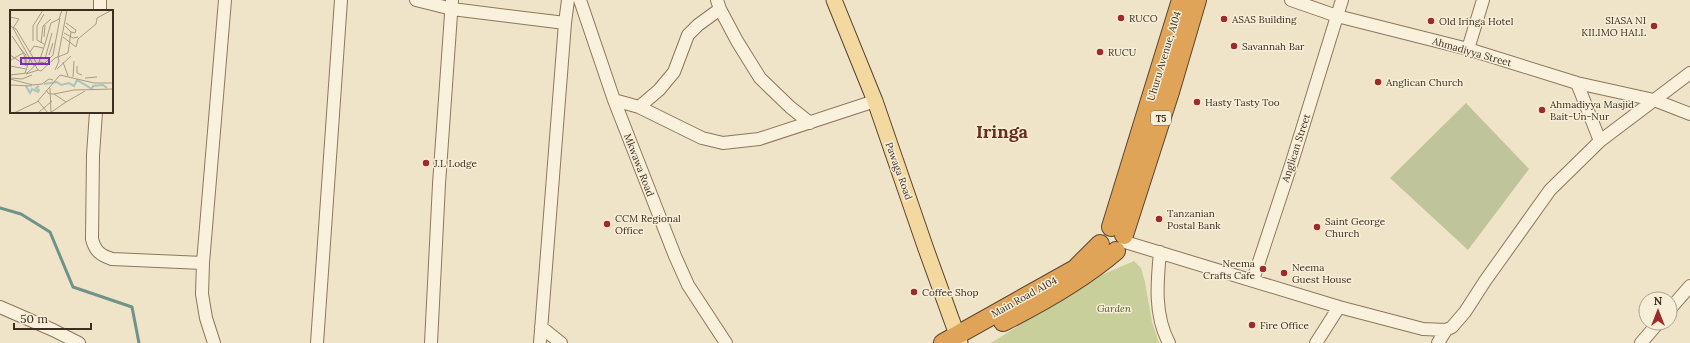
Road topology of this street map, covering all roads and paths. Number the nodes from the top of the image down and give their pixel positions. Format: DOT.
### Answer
graph roads {
  1 [pos="225,0"];
  2 [pos="341,0"];
  3 [pos="416,0"];
  4 [pos="568,0"];
  5 [pos="580,0"];
  6 [pos="834,0"];
  7 [pos="1181,0"];
  8 [pos="1197,0"];
  9 [pos="1290,0"];
  10 [pos="1342,0"];
  11 [pos="1483,0"];
  12 [pos="452,4"];
  13 [pos="718,4"];
  14 [pos="1337,16"];
  15 [pos="565,23"];
  16 [pos="1468,49"];
  17 [pos="1690,73"];
  18 [pos="1577,83"];
  19 [pos="614,100"];
  20 [pos="1654,100"];
  21 [pos="875,102"];
  22 [pos="639,107"];
  23 [pos="96,113"];
  24 [pos="1690,114"];
  25 [pos="810,123"];
  26 [pos="1600,141"];
  27 [pos="1115,240"];
  28 [pos="1160,252"];
  29 [pos="203,263"];
  30 [pos="1253,280"];
  31 [pos="1690,286"];
  32 [pos="1678,300"];
  33 [pos="0,307"];
  34 [pos="1339,307"];
  35 [pos="541,327"];
  36 [pos="1446,330"];
  37 [pos="1651,331"];
  38 [pos="956,341"];
  39 [pos="79,343"];
  40 [pos="214,343"];
  41 [pos="317,343"];
  42 [pos="431,343"];
  43 [pos="540,343"];
  44 [pos="561,343"];
  45 [pos="726,343"];
  46 [pos="1169,343"];
  47 [pos="1316,343"];
  48 [pos="1438,343"];
  49 [pos="1641,343"];
  1 -- 29 [label="street"];
  2 -- 41 [label="street"];
  3 -- 12 [label="street"];
  4 -- 15 [label="street"];
  5 -- 19 [label="street, Mkwawa Road"];
  6 -- 21 [label="main road, Pawaga Road"];
  7 -- 27 [label="highway, Uhuru Avenue, A104 / T5"];
  8 -- 27 [label="highway, Uhuru Avenue, A104 / T5"];
  9 -- 14 [label="street, Ahmadiyya Street"];
  10 -- 14 [label="street, Anglican Street"];
  11 -- 16 [label="street"];
  12 -- 15 [label="street"];
  12 -- 42 [label="street"];
  13 -- 22 [label="street"];
  13 -- 25 [label="street"];
  14 -- 16 [label="street, Ahmadiyya Street"];
  14 -- 30 [label="street, Anglican Street"];
  15 -- 35 [label="street"];
  16 -- 18 [label="street, Ahmadiyya Street"];
  17 -- 20 [label="street"];
  18 -- 20 [label="street, Ahmadiyya Street"];
  18 -- 26 [label="street"];
  19 -- 22 [label="street"];
  19 -- 45 [label="street, Mkwawa Road"];
  20 -- 24 [label="street, Ahmadiyya Street"];
  20 -- 26 [label="street"];
  21 -- 25 [label="street"];
  21 -- 38 [label="main road, Pawaga Road"];
  22 -- 25 [label="street"];
  23 -- 29 [label="street"];
  26 -- 36 [label="street"];
  27 -- 28 [label="street"];
  27 -- 38 [label="highway"];
  28 -- 30 [label="street"];
  28 -- 46 [label="street"];
  29 -- 40 [label="street"];
  30 -- 34 [label="street"];
  31 -- 32 [label="street"];
  33 -- 39 [label="street"];
  34 -- 36 [label="street"];
  34 -- 47 [label="street"];
  35 -- 43 [label="street"];
  35 -- 44 [label="street"];
  36 -- 48 [label="street"];
  37 -- 49 [label="street"];
}
